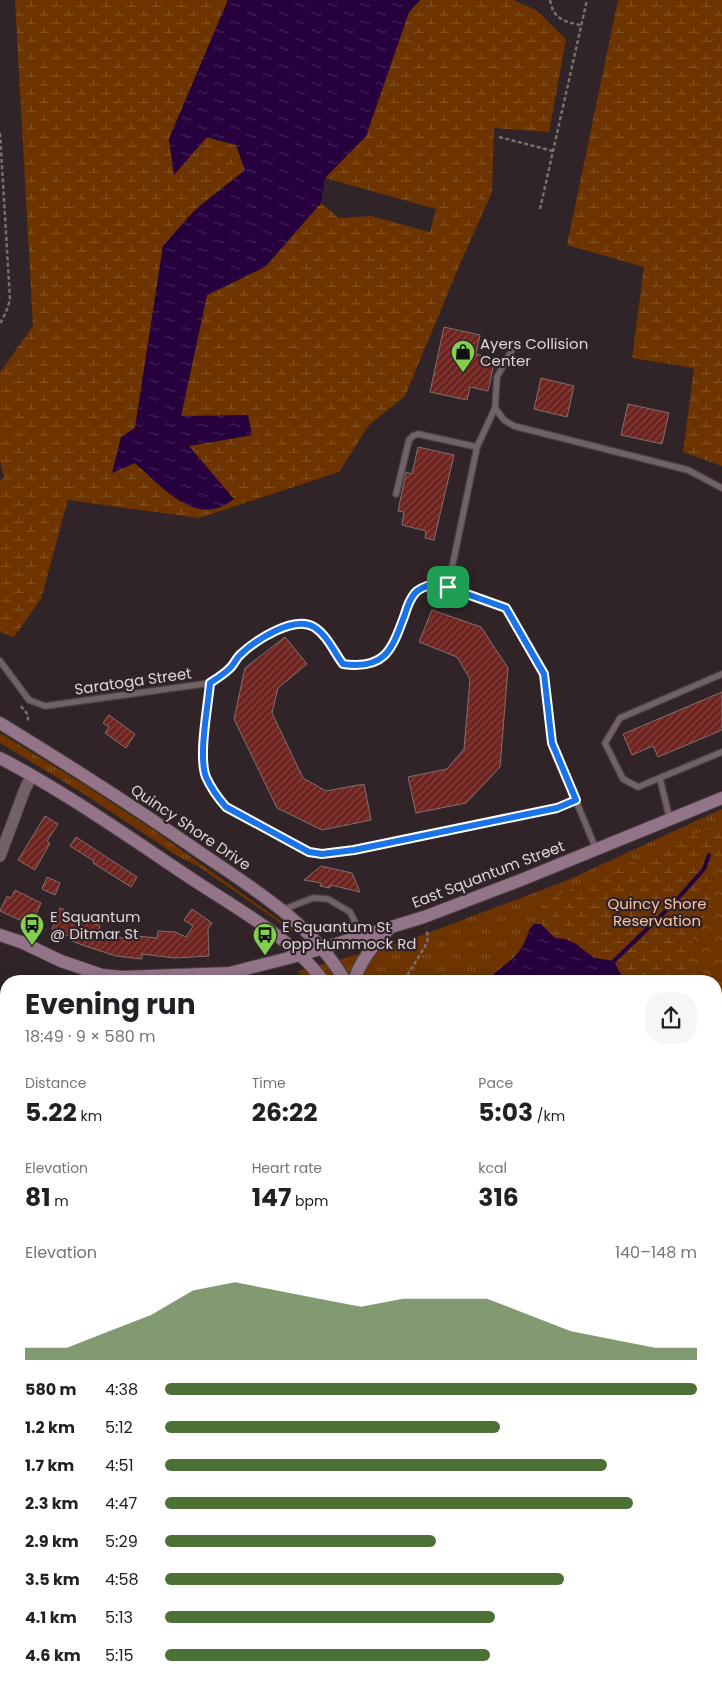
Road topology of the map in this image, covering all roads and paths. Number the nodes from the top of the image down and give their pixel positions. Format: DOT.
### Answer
graph roads {
  1 [pos="550,0"];
  2 [pos="587,0"];
  3 [pos="581,25"];
  4 [pos="0,133"];
  5 [pos="499,137"];
  6 [pos="553,151"];
  7 [pos="540,209"];
  8 [pos="0,324"];
  9 [pos="512,350"];
  10 [pos="495,408"];
  11 [pos="477,447"];
  12 [pos="722,488"];
  13 [pos="396,494"];
  14 [pos="448,587"];
  15 [pos="0,661"];
  16 [pos="722,674"];
  17 [pos="210,683"];
  18 [pos="0,722"];
  19 [pos="722,752"];
  20 [pos="0,758"];
  21 [pos="32,775"];
  22 [pos="660,779"];
  23 [pos="722,798"];
  24 [pos="576,800"];
  25 [pos="670,820"];
  26 [pos="596,849"];
  27 [pos="0,856"];
  28 [pos="282,910"];
  29 [pos="424,917"];
  30 [pos="390,928"];
  31 [pos="0,935"];
  32 [pos="362,937"];
  33 [pos="322,948"];
  34 [pos="300,955"];
  35 [pos="109,975"];
  36 [pos="237,975"];
  37 [pos="318,975"];
  38 [pos="341,975"];
  39 [pos="356,975"];
  40 [pos="407,975"];
  1 -- 3 [label="path"];
  2 -- 3 [label="path"];
  3 -- 6 [label="path"];
  4 -- 8 [label="path"];
  5 -- 6 [label="path"];
  6 -- 7 [label="path"];
  9 -- 10 [label="lane"];
  10 -- 11 [label="lane"];
  10 -- 12 [label="lane"];
  11 -- 13 [label="lane"];
  11 -- 14 [label="lane"];
  14 -- 17 [label="lane"];
  14 -- 24 [label="lane"];
  15 -- 17 [label="lane, Saratoga Street"];
  16 -- 22 [label="lane"];
  17 -- 24 [label="lane, Saratoga Street"];
  18 -- 28 [label="main road, Quincy Shore Drive"];
  19 -- 22 [label="lane"];
  20 -- 21 [label="main road"];
  21 -- 27 [label="street"];
  21 -- 34 [label="main road"];
  22 -- 25 [label="lane"];
  23 -- 25 [label="main road, East Squantum Street"];
  24 -- 26 [label="lane"];
  25 -- 26 [label="main road, East Squantum Street"];
  26 -- 29 [label="main road, East Squantum Street"];
  28 -- 32 [label="lane"];
  28 -- 33 [label="main road, Quincy Shore Drive"];
  29 -- 30 [label="main road, East Squantum Street"];
  29 -- 40 [label="path"];
  30 -- 32 [label="main road, East Squantum Street"];
  30 -- 39 [label="main road"];
  31 -- 35 [label="main road, East Squantum Street"];
  32 -- 33 [label="main road, East Squantum Street"];
  33 -- 34 [label="main road, East Squantum Street"];
  33 -- 38 [label="main road, Quincy Shore Drive"];
  34 -- 36 [label="main road, East Squantum Street"];
  34 -- 37 [label="main road"];
}
